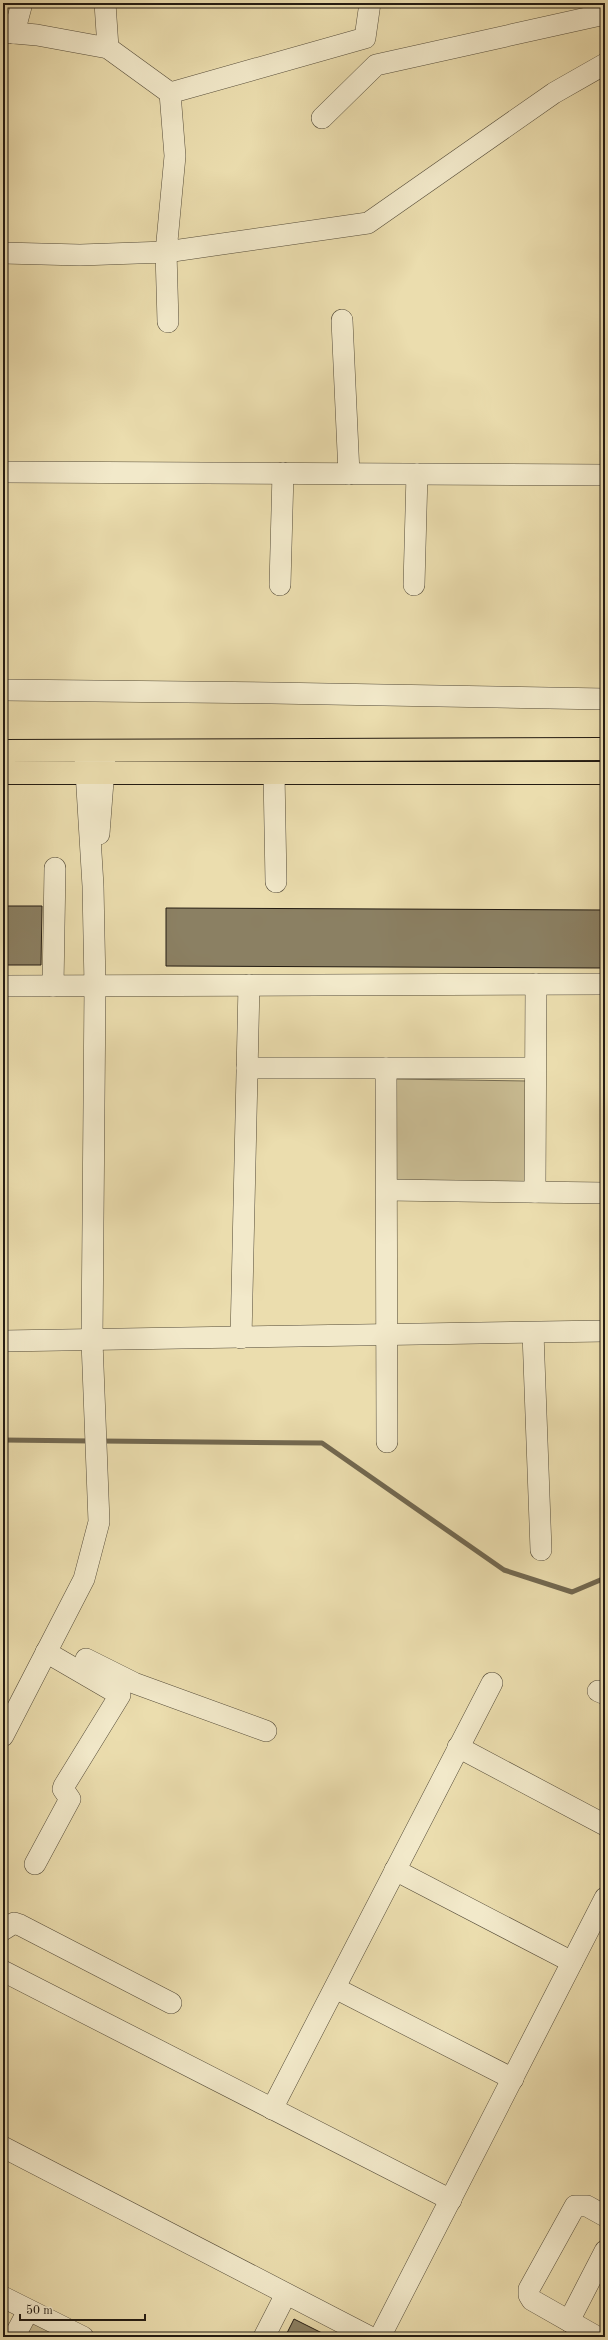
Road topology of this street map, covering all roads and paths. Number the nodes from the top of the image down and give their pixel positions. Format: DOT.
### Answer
graph roads {
  1 [pos="22,3"];
  2 [pos="105,3"];
  3 [pos="370,3"];
  4 [pos="605,14"];
  5 [pos="9,32"];
  6 [pos="108,48"];
  7 [pos="605,64"];
  8 [pos="170,93"];
  9 [pos="322,118"];
  10 [pos="166,252"];
  11 [pos="3,253"];
  12 [pos="342,320"];
  13 [pos="168,322"];
  14 [pos="3,472"];
  15 [pos="283,473"];
  16 [pos="349,474"];
  17 [pos="417,474"];
  18 [pos="605,475"];
  19 [pos="280,585"];
  20 [pos="414,585"];
  21 [pos="3,690"];
  22 [pos="605,699"];
  23 [pos="605,749"];
  24 [pos="3,751"];
  25 [pos="95,751"];
  26 [pos="3,773"];
  27 [pos="274,773"];
  28 [pos="605,773"];
  29 [pos="95,774"];
  30 [pos="55,868"];
  31 [pos="276,882"];
  32 [pos="536,984"];
  33 [pos="605,984"];
  34 [pos="249,985"];
  35 [pos="3,986"];
  36 [pos="53,986"];
  37 [pos="95,986"];
  38 [pos="247,1068"];
  39 [pos="386,1068"];
  40 [pos="535,1068"];
  41 [pos="387,1190"];
  42 [pos="535,1192"];
  43 [pos="605,1193"];
  44 [pos="605,1331"];
  45 [pos="533,1333"];
  46 [pos="386,1336"];
  47 [pos="241,1338"];
  48 [pos="3,1341"];
  49 [pos="92,1341"];
  50 [pos="387,1442"];
  51 [pos="542,1550"];
  52 [pos="49,1647"];
  53 [pos="492,1683"];
  54 [pos="266,1731"];
  55 [pos="3,1736"];
  56 [pos="458,1747"];
  57 [pos="605,1825"];
  58 [pos="35,1864"];
  59 [pos="396,1870"];
  60 [pos="605,1898"];
  61 [pos="3,1930"];
  62 [pos="572,1962"];
  63 [pos="3,1971"];
  64 [pos="335,1988"];
  65 [pos="170,2003"];
  66 [pos="513,2079"];
  67 [pos="272,2109"];
  68 [pos="3,2147"];
  69 [pos="451,2200"];
  70 [pos="605,2216"];
  71 [pos="605,2251"];
  72 [pos="286,2294"];
  73 [pos="3,2297"];
  74 [pos="28,2310"];
  75 [pos="569,2321"];
  76 [pos="14,2337"];
  77 [pos="83,2337"];
  78 [pos="264,2337"];
  79 [pos="370,2337"];
  80 [pos="380,2337"];
  81 [pos="597,2337"];
  1 -- 5 [label="street"];
  2 -- 6 [label="street"];
  3 -- 8 [label="street"];
  4 -- 9 [label="street"];
  5 -- 6 [label="street"];
  6 -- 8 [label="street"];
  7 -- 10 [label="street"];
  8 -- 10 [label="street"];
  10 -- 11 [label="street"];
  10 -- 13 [label="street"];
  12 -- 16 [label="street"];
  14 -- 15 [label="street"];
  15 -- 16 [label="street"];
  15 -- 19 [label="street"];
  16 -- 17 [label="street"];
  17 -- 18 [label="street"];
  17 -- 20 [label="street"];
  21 -- 22 [label="street"];
  23 -- 25 [label="main road"];
  24 -- 25 [label="main road"];
  25 -- 29 [label="street"];
  26 -- 29 [label="main road"];
  27 -- 28 [label="main road"];
  27 -- 29 [label="main road"];
  27 -- 31 [label="street"];
  29 -- 37 [label="street"];
  30 -- 36 [label="street"];
  32 -- 33 [label="street"];
  32 -- 34 [label="street"];
  32 -- 40 [label="street"];
  34 -- 37 [label="street"];
  34 -- 38 [label="street"];
  35 -- 36 [label="street"];
  36 -- 37 [label="street"];
  37 -- 49 [label="street"];
  38 -- 39 [label="street"];
  38 -- 47 [label="street"];
  39 -- 40 [label="street"];
  39 -- 41 [label="street"];
  40 -- 42 [label="street"];
  41 -- 42 [label="street"];
  41 -- 46 [label="street"];
  42 -- 43 [label="street"];
  44 -- 45 [label="street"];
  45 -- 46 [label="street"];
  45 -- 51 [label="street"];
  46 -- 47 [label="street"];
  46 -- 50 [label="street"];
  47 -- 49 [label="street"];
  48 -- 49 [label="street"];
  49 -- 52 [label="street"];
  52 -- 54 [label="street"];
  52 -- 55 [label="street"];
  52 -- 58 [label="street"];
  53 -- 56 [label="street"];
  56 -- 57 [label="street"];
  56 -- 59 [label="street"];
  59 -- 62 [label="street"];
  59 -- 64 [label="street"];
  60 -- 62 [label="street"];
  61 -- 65 [label="street"];
  62 -- 66 [label="street"];
  63 -- 67 [label="street"];
  64 -- 66 [label="street"];
  64 -- 67 [label="street"];
  66 -- 69 [label="street"];
  67 -- 69 [label="street"];
  68 -- 72 [label="street"];
  69 -- 80 [label="street"];
  70 -- 75 [label="street"];
  71 -- 75 [label="street"];
  72 -- 78 [label="street"];
  72 -- 79 [label="street"];
  73 -- 74 [label="street"];
  74 -- 76 [label="street"];
  74 -- 77 [label="street"];
  75 -- 81 [label="street"];
}
